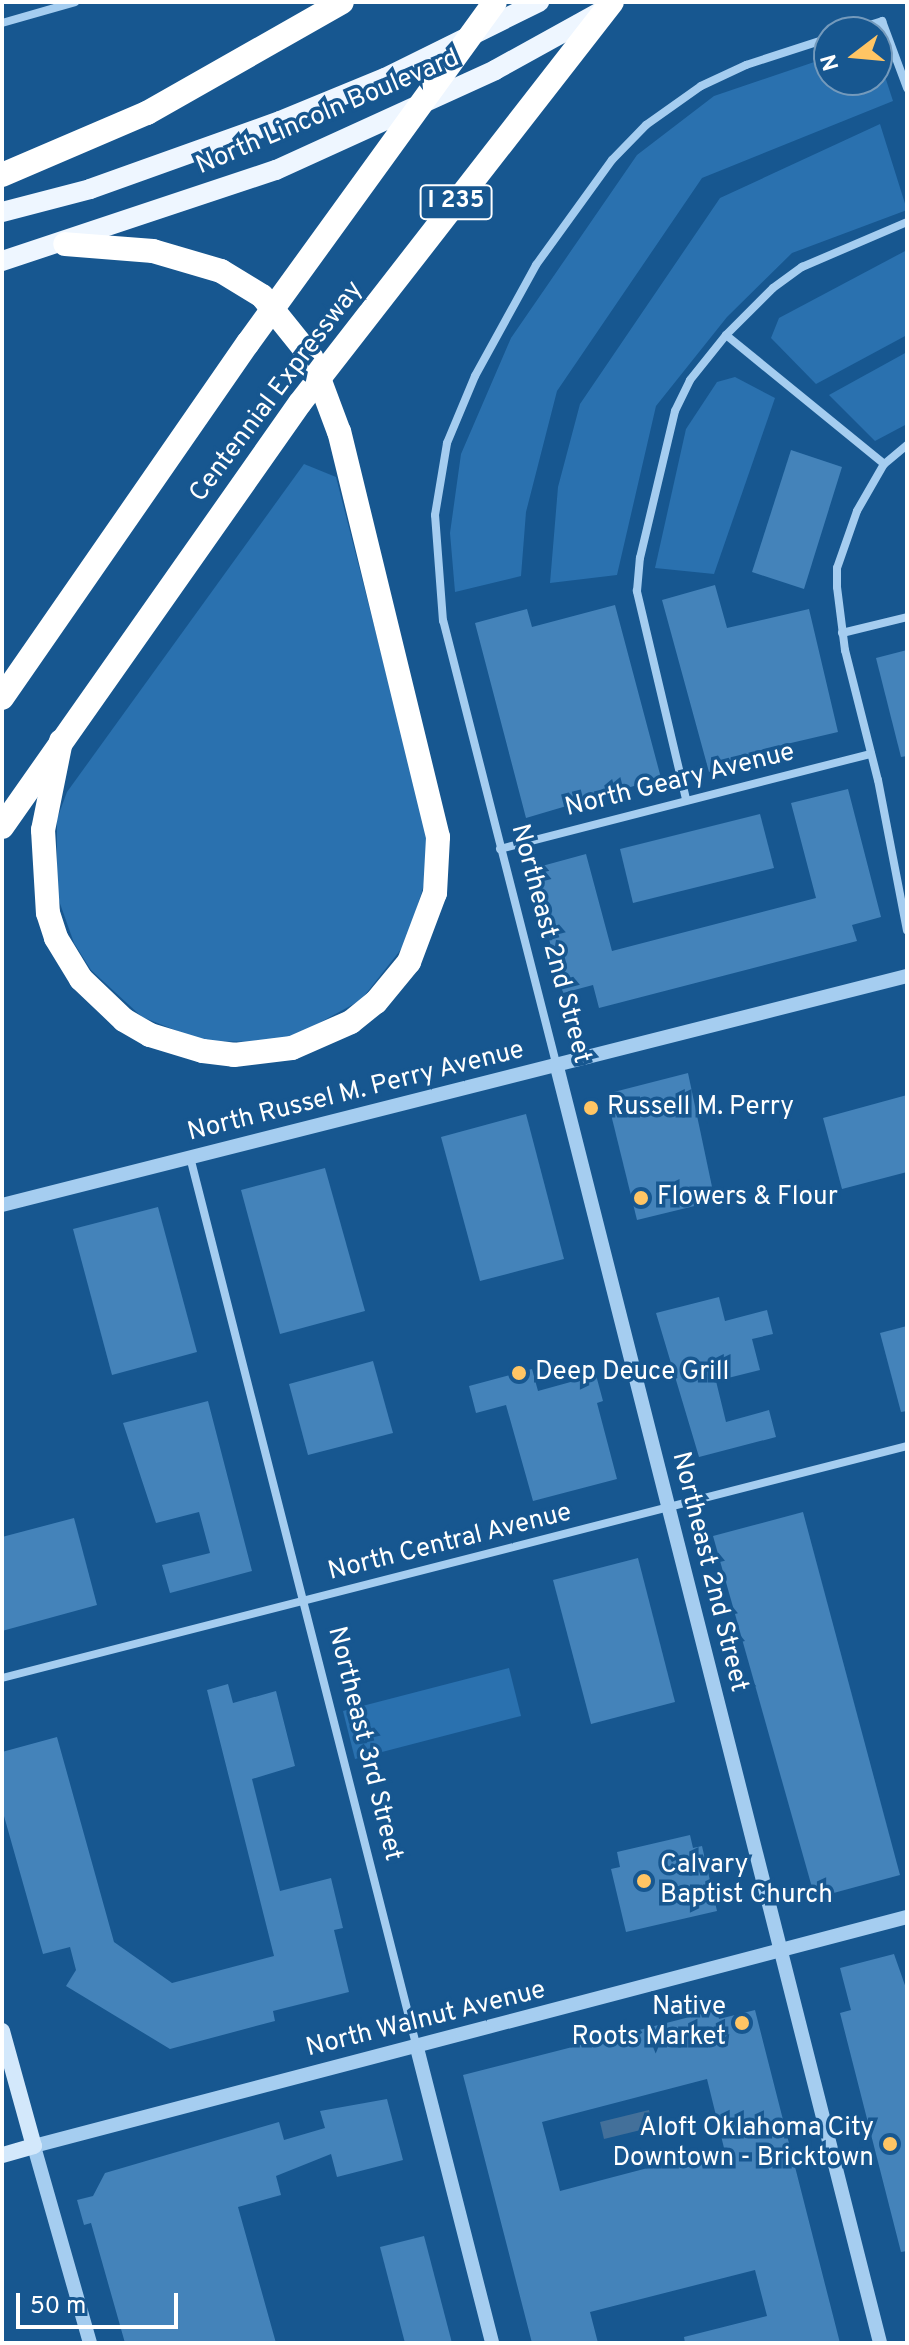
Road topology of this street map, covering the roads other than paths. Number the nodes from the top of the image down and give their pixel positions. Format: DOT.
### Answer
graph roads {
  1 [pos="75,2"];
  2 [pos="342,2"];
  3 [pos="495,2"];
  4 [pos="539,2"];
  5 [pos="612,2"];
  6 [pos="618,2"];
  7 [pos="2,23"];
  8 [pos="813,43"];
  9 [pos="893,50"];
  10 [pos="907,88"];
  11 [pos="2,175"];
  12 [pos="2,212"];
  13 [pos="907,222"];
  14 [pos="65,244"];
  15 [pos="2,261"];
  16 [pos="726,335"];
  17 [pos="907,445"];
  18 [pos="884,464"];
  19 [pos="907,617"];
  20 [pos="842,633"];
  21 [pos="2,698"];
  22 [pos="61,741"];
  23 [pos="871,754"];
  24 [pos="686,799"];
  25 [pos="2,827"];
  26 [pos="500,849"];
  27 [pos="907,930"];
  28 [pos="907,976"];
  29 [pos="557,1067"];
  30 [pos="190,1157"];
  31 [pos="2,1205"];
  32 [pos="907,1446"];
  33 [pos="667,1507"];
  34 [pos="302,1601"];
  35 [pos="2,1678"];
  36 [pos="907,1917"];
  37 [pos="781,1952"];
  38 [pos="2,2031"];
  39 [pos="417,2048"];
  40 [pos="34,2146"];
  41 [pos="2,2155"];
  42 [pos="90,2343"];
  43 [pos="492,2343"];
  44 [pos="880,2343"];
  1 -- 7 [label="street"];
  2 -- 11 [label="highway"];
  3 -- 21 [label="highway, Centennial Expressway, bridge"];
  4 -- 12 [label="main road, North Lincoln Boulevard"];
  5 -- 22 [label="highway, Centennial Expressway / I 235, bridge"];
  6 -- 14 [label="main road, North Lincoln Boulevard"];
  8 -- 26 [label="street, Northeast 2nd Street"];
  9 -- 10 [label="street"];
  13 -- 16 [label="street"];
  14 -- 15 [label="main road, North Lincoln Boulevard"];
  14 -- 22 [label="highway"];
  16 -- 18 [label="street"];
  16 -- 24 [label="street"];
  17 -- 18 [label="street"];
  18 -- 20 [label="street"];
  19 -- 20 [label="street"];
  20 -- 23 [label="street"];
  22 -- 25 [label="highway, Centennial Expressway / I 235"];
  23 -- 24 [label="street, North Geary Avenue"];
  23 -- 27 [label="street"];
  24 -- 26 [label="street, North Geary Avenue"];
  26 -- 29 [label="street, Northeast 2nd Street"];
  28 -- 29 [label="street, North Russel M. Perry Avenue"];
  29 -- 30 [label="street, North Russel M. Perry Avenue"];
  29 -- 33 [label="street, Northeast 2nd Street"];
  30 -- 31 [label="street, North Russel M. Perry Avenue"];
  30 -- 34 [label="street, Northeast 3rd Street"];
  32 -- 33 [label="street, North Central Avenue"];
  33 -- 34 [label="street, North Central Avenue"];
  33 -- 37 [label="street, Northeast 2nd Street"];
  34 -- 35 [label="street, North Central Avenue"];
  34 -- 39 [label="street, Northeast 3rd Street"];
  36 -- 37 [label="street, North Walnut Avenue"];
  37 -- 39 [label="street, North Walnut Avenue"];
  37 -- 44 [label="street, Northeast 2nd Street"];
  38 -- 40 [label="main road"];
  39 -- 40 [label="street, North Walnut Avenue"];
  39 -- 43 [label="street, Northeast 3rd Street"];
  40 -- 41 [label="main road, North Walnut Avenue"];
  40 -- 42 [label="street"];
}
